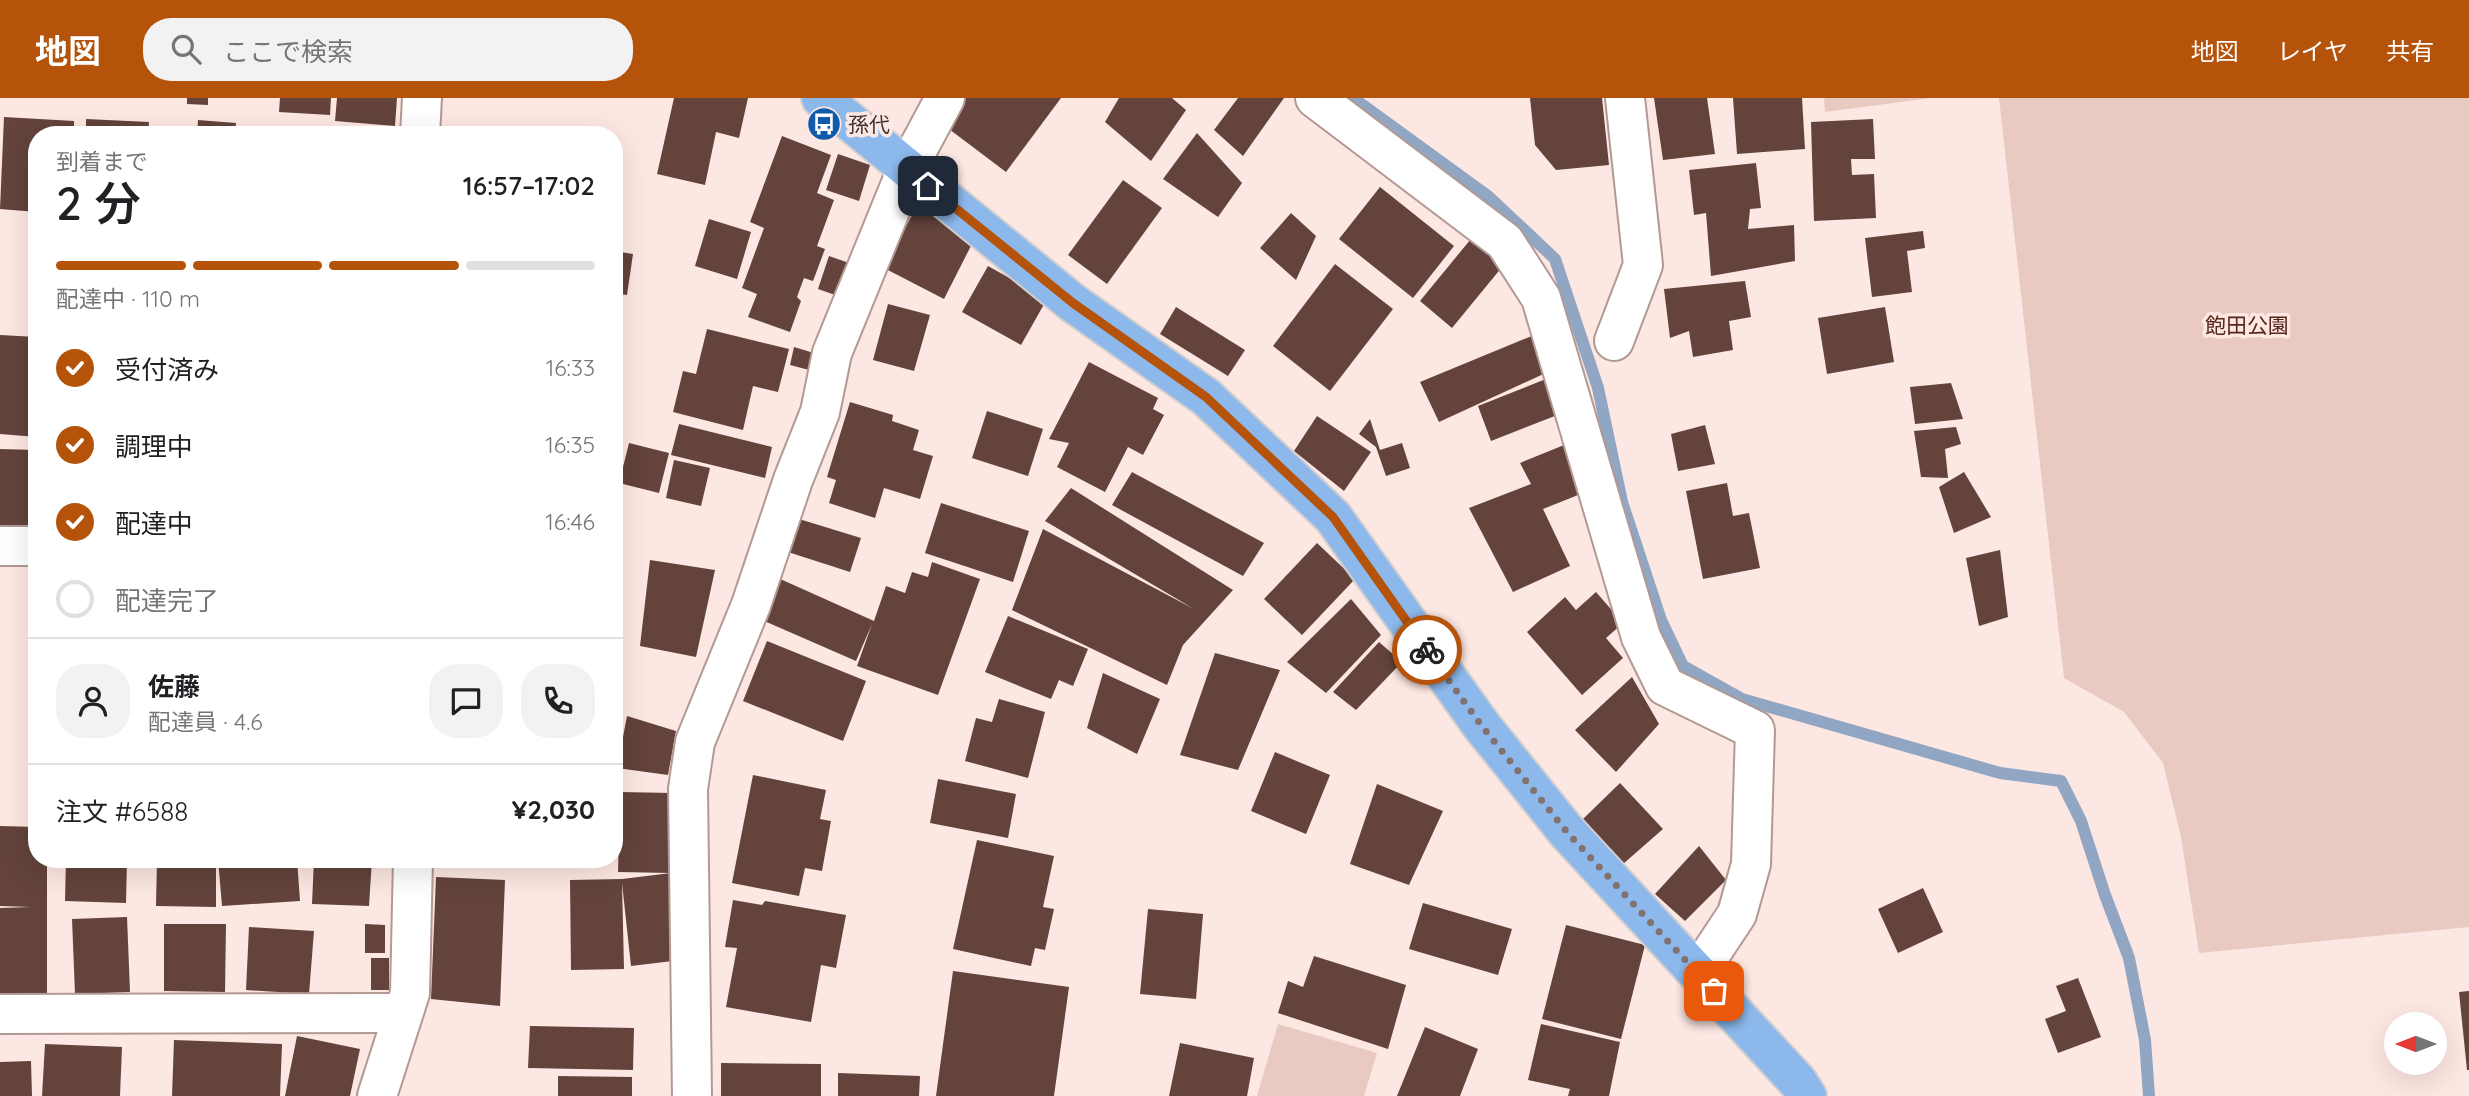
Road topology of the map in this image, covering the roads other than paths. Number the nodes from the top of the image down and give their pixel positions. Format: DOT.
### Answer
graph roads {
  1 [pos="422,98"];
  2 [pos="821,98"];
  3 [pos="944,98"];
  4 [pos="1315,98"];
  5 [pos="1625,98"];
  6 [pos="420,126"];
  7 [pos="907,169"];
  8 [pos="1614,341"];
  9 [pos="0,546"];
  10 [pos="28,546"];
  11 [pos="413,868"];
  12 [pos="1698,973"];
  13 [pos="404,1013"];
  14 [pos="0,1014"];
  15 [pos="377,1096"];
  16 [pos="692,1096"];
  17 [pos="1807,1096"];
  1 -- 6 [label="street"];
  2 -- 7 [label="main road"];
  3 -- 7 [label="street"];
  4 -- 12 [label="street"];
  5 -- 8 [label="street"];
  7 -- 12 [label="main road"];
  7 -- 16 [label="street"];
  9 -- 10 [label="street"];
  11 -- 13 [label="street"];
  12 -- 17 [label="main road"];
  13 -- 14 [label="street"];
  13 -- 15 [label="street"];
}
